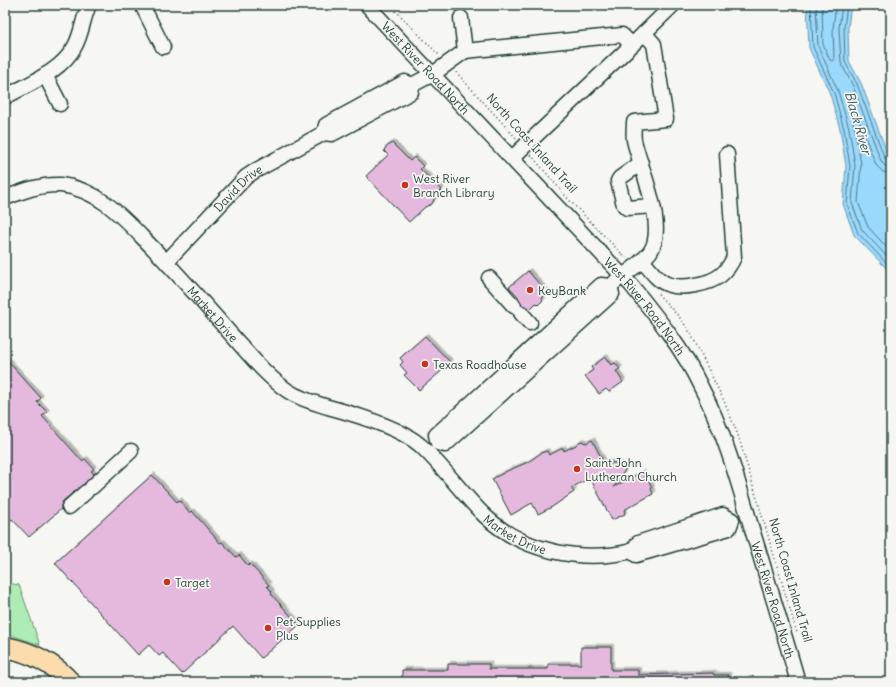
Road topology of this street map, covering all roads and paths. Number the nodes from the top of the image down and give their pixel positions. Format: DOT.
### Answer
graph roads {
  1 [pos="89,5"];
  2 [pos="142,5"];
  3 [pos="367,5"];
  4 [pos="390,5"];
  5 [pos="672,5"];
  6 [pos="461,18"];
  7 [pos="644,33"];
  8 [pos="632,46"];
  9 [pos="163,47"];
  10 [pos="464,51"];
  11 [pos="448,63"];
  12 [pos="433,74"];
  13 [pos="45,75"];
  14 [pos="5,97"];
  15 [pos="60,104"];
  16 [pos="524,147"];
  17 [pos="727,154"];
  18 [pos="512,158"];
  19 [pos="641,163"];
  20 [pos="5,198"];
  21 [pos="653,206"];
  22 [pos="167,261"];
  23 [pos="638,264"];
  24 [pos="622,276"];
  25 [pos="489,278"];
  26 [pos="654,289"];
  27 [pos="659,294"];
  28 [pos="522,314"];
  29 [pos="131,451"];
  30 [pos="427,453"];
  31 [pos="753,483"];
  32 [pos="69,507"];
  33 [pos="748,515"];
  34 [pos="798,639"];
  35 [pos="5,647"];
  36 [pos="5,657"];
  37 [pos="804,679"];
  38 [pos="54,682"];
  39 [pos="70,682"];
  40 [pos="811,682"];
  1 -- 13 [label="street"];
  2 -- 9 [label="street"];
  3 -- 12 [label="street, West River Road North"];
  4 -- 11 [label="path, North Coast Inland Trail"];
  5 -- 7 [label="street"];
  6 -- 10 [label="street"];
  7 -- 8 [label="street"];
  7 -- 19 [label="street"];
  8 -- 10 [label="street"];
  8 -- 16 [label="street"];
  10 -- 11 [label="street, David Drive"];
  11 -- 12 [label="street, David Drive"];
  11 -- 16 [label="path, North Coast Inland Trail"];
  12 -- 18 [label="street, West River Road North"];
  12 -- 22 [label="street, David Drive"];
  13 -- 14 [label="street"];
  13 -- 15 [label="street"];
  16 -- 18 [label="street"];
  16 -- 23 [label="path, North Coast Inland Trail"];
  17 -- 23 [label="street"];
  18 -- 24 [label="street, West River Road North"];
  19 -- 21 [label="street"];
  19 -- 21 [label="street"];
  20 -- 22 [label="street, Market Drive"];
  21 -- 23 [label="street"];
  22 -- 30 [label="street, Market Drive"];
  23 -- 24 [label="street"];
  24 -- 30 [label="street"];
  24 -- 33 [label="street, West River Road North"];
  25 -- 28 [label="street"];
  26 -- 27 [label="path"];
  29 -- 32 [label="street"];
  30 -- 33 [label="street, Market Drive"];
  31 -- 34 [label="path, North Coast Inland Trail"];
  33 -- 37 [label="street, West River Road North"];
  35 -- 39 [label="highway"];
  36 -- 38 [label="highway"];
  37 -- 40 [label="path"];
}
